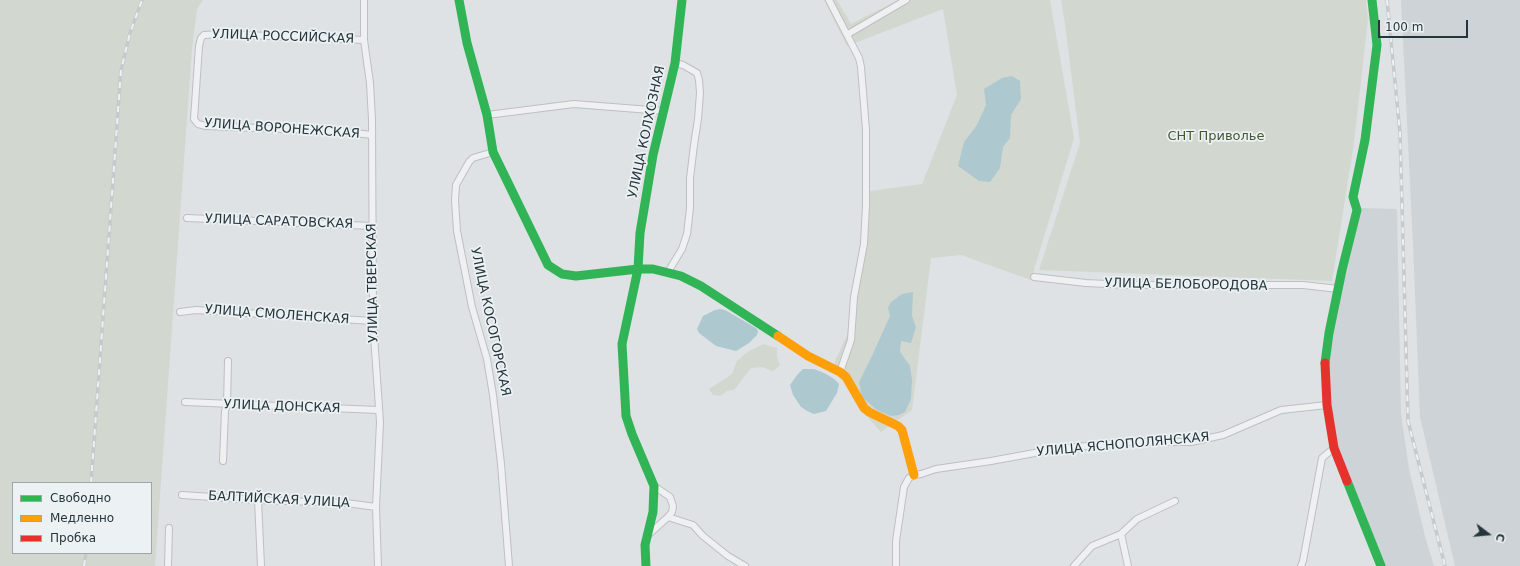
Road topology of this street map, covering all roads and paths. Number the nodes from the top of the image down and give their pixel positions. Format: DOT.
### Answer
graph roads {
  1 [pos="364,0"];
  2 [pos="459,0"];
  3 [pos="682,0"];
  4 [pos="829,0"];
  5 [pos="906,0"];
  6 [pos="1372,0"];
  7 [pos="848,34"];
  8 [pos="364,40"];
  9 [pos="675,63"];
  10 [pos="663,111"];
  11 [pos="487,115"];
  12 [pos="194,118"];
  13 [pos="372,135"];
  14 [pos="494,152"];
  15 [pos="187,218"];
  16 [pos="372,226"];
  17 [pos="638,269"];
  18 [pos="668,272"];
  19 [pos="1034,277"];
  20 [pos="1338,289"];
  21 [pos="180,312"];
  22 [pos="373,321"];
  23 [pos="228,361"];
  24 [pos="840,372"];
  25 [pos="185,402"];
  26 [pos="227,405"];
  27 [pos="1328,405"];
  28 [pos="378,410"];
  29 [pos="1334,448"];
  30 [pos="223,461"];
  31 [pos="914,475"];
  32 [pos="654,486"];
  33 [pos="182,495"];
  34 [pos="258,500"];
  35 [pos="1175,500"];
  36 [pos="376,507"];
  37 [pos="669,518"];
  38 [pos="169,528"];
  39 [pos="1121,534"];
  40 [pos="646,538"];
  41 [pos="168,566"];
  42 [pos="261,566"];
  43 [pos="378,566"];
  44 [pos="509,566"];
  45 [pos="646,566"];
  46 [pos="745,566"];
  47 [pos="896,566"];
  48 [pos="1074,566"];
  49 [pos="1128,566"];
  50 [pos="1301,566"];
  51 [pos="1381,566"];
  1 -- 8 [label="street, УЛИЦА ТВЕРСКАЯ"];
  2 -- 11 [label="street"];
  3 -- 9 [label="street, УЛИЦА КОЛХОЗНАЯ"];
  4 -- 7 [label="street"];
  5 -- 7 [label="street"];
  6 -- 20 [label="street"];
  7 -- 24 [label="street"];
  8 -- 12 [label="street, УЛИЦА РОССИЙСКАЯ"];
  8 -- 13 [label="street, УЛИЦА ТВЕРСКАЯ"];
  9 -- 10 [label="street, УЛИЦА КОЛХОЗНАЯ"];
  9 -- 18 [label="street"];
  10 -- 11 [label="street"];
  10 -- 17 [label="street, УЛИЦА КОЛХОЗНАЯ"];
  11 -- 14 [label="street"];
  12 -- 13 [label="street, УЛИЦА ВОРОНЕЖСКАЯ"];
  13 -- 16 [label="street, УЛИЦА ТВЕРСКАЯ"];
  14 -- 17 [label="street"];
  14 -- 44 [label="street, УЛИЦА КОСОГОРСКАЯ"];
  15 -- 16 [label="street, УЛИЦА САРАТОВСКАЯ"];
  16 -- 22 [label="street, УЛИЦА ТВЕРСКАЯ"];
  17 -- 18 [label="street"];
  17 -- 32 [label="street, УЛИЦА КОЛХОЗНАЯ"];
  18 -- 24 [label="street"];
  19 -- 20 [label="street, УЛИЦА БЕЛОБОРОДОВА"];
  20 -- 27 [label="street"];
  21 -- 22 [label="street, УЛИЦА СМОЛЕНСКАЯ"];
  22 -- 28 [label="street, УЛИЦА ТВЕРСКАЯ"];
  23 -- 26 [label="street"];
  24 -- 31 [label="street"];
  25 -- 26 [label="street, УЛИЦА ДОНСКАЯ"];
  26 -- 28 [label="street, УЛИЦА ДОНСКАЯ"];
  26 -- 30 [label="street"];
  27 -- 29 [label="street"];
  27 -- 31 [label="street, УЛИЦА ЯСНОПОЛЯНСКАЯ"];
  28 -- 36 [label="street, УЛИЦА ТВЕРСКАЯ"];
  29 -- 50 [label="street"];
  29 -- 51 [label="street"];
  31 -- 47 [label="street"];
  32 -- 37 [label="street"];
  32 -- 40 [label="street"];
  33 -- 34 [label="street, БАЛТИЙСКАЯ УЛИЦА"];
  34 -- 36 [label="street, БАЛТИЙСКАЯ УЛИЦА"];
  34 -- 42 [label="street"];
  35 -- 39 [label="street"];
  36 -- 43 [label="street, УЛИЦА ТВЕРСКАЯ"];
  37 -- 40 [label="street"];
  37 -- 46 [label="street"];
  38 -- 41 [label="street"];
  39 -- 48 [label="street"];
  39 -- 49 [label="street"];
  40 -- 45 [label="street"];
}
